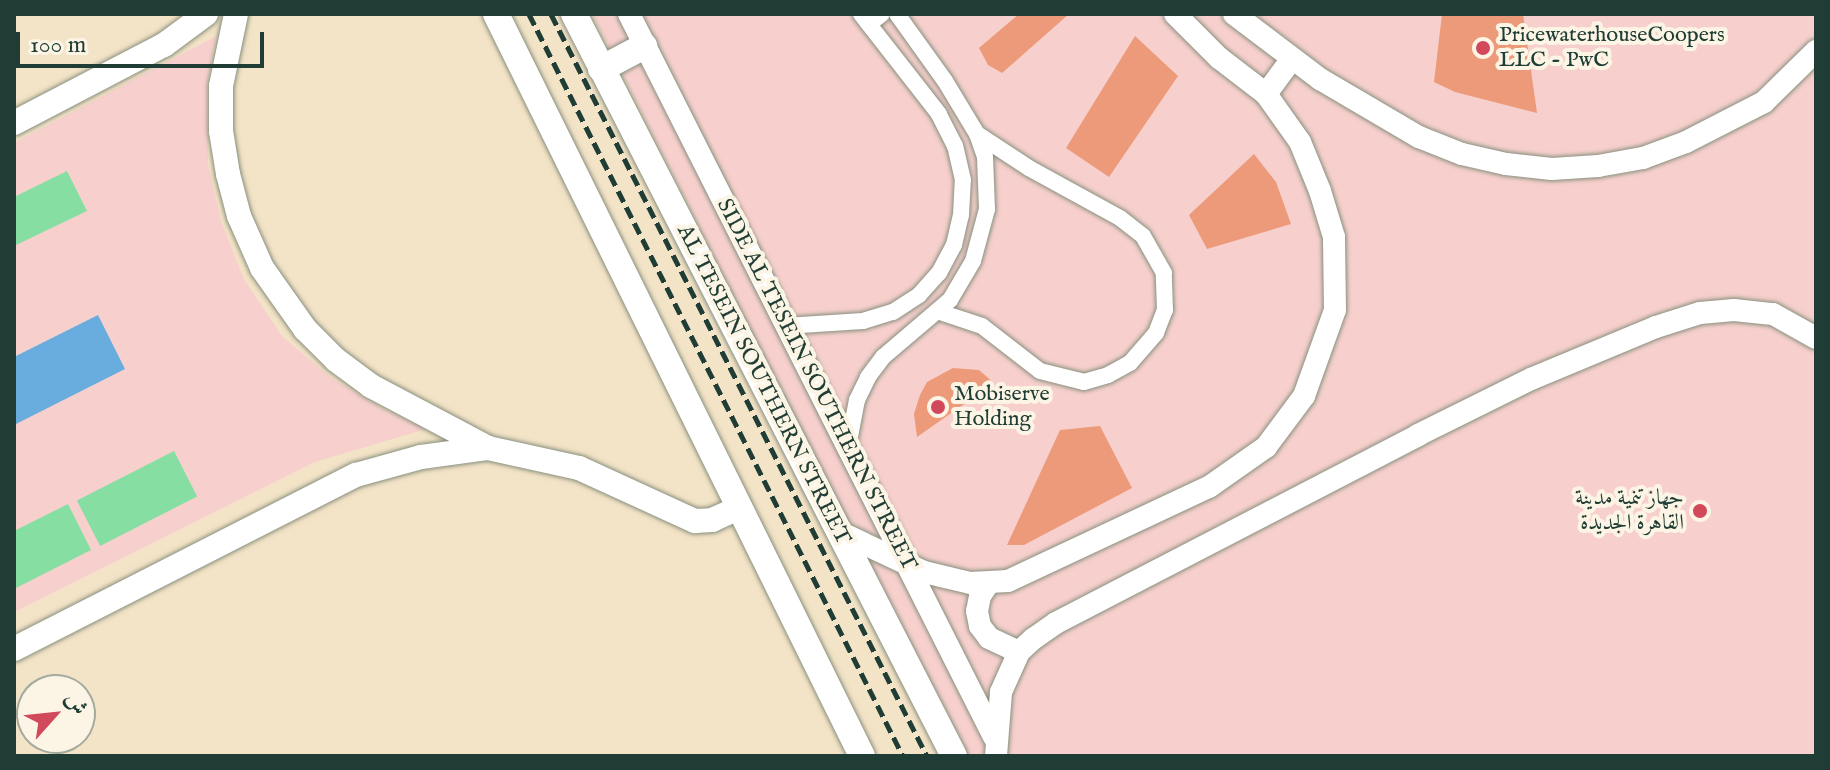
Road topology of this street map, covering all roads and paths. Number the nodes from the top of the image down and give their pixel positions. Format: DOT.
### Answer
graph roads {
  1 [pos="206,14"];
  2 [pos="496,14"];
  3 [pos="574,14"];
  4 [pos="629,14"];
  5 [pos="897,14"];
  6 [pos="1175,14"];
  7 [pos="1234,14"];
  8 [pos="871,17"];
  9 [pos="232,18"];
  10 [pos="644,46"];
  11 [pos="1816,51"];
  12 [pos="1291,60"];
  13 [pos="601,69"];
  14 [pos="1266,94"];
  15 [pos="14,123"];
  16 [pos="977,134"];
  17 [pos="940,312"];
  18 [pos="785,326"];
  19 [pos="1816,338"];
  20 [pos="436,424"];
  21 [pos="488,448"];
  22 [pos="848,449"];
  23 [pos="421,457"];
  24 [pos="737,509"];
  25 [pos="837,531"];
  26 [pos="907,566"];
  27 [pos="988,584"];
  28 [pos="14,649"];
  29 [pos="1019,652"];
  30 [pos="999,751"];
  31 [pos="862,756"];
  32 [pos="954,756"];
  1 -- 15 [label="main road"];
  2 -- 24 [label="main road"];
  3 -- 13 [label="main road, AL TESEIN SOUTHERN STREET"];
  4 -- 10 [label="street, SIDE AL TESEIN SOUTHERN STREET"];
  5 -- 16 [label="street"];
  6 -- 14 [label="street"];
  7 -- 12 [label="street"];
  8 -- 18 [label="street"];
  9 -- 20 [label="main road"];
  10 -- 13 [label="main road"];
  10 -- 18 [label="street, SIDE AL TESEIN SOUTHERN STREET"];
  11 -- 12 [label="street"];
  12 -- 14 [label="street"];
  13 -- 25 [label="main road, AL TESEIN SOUTHERN STREET"];
  14 -- 27 [label="street"];
  16 -- 17 [label="street"];
  16 -- 17 [label="street"];
  17 -- 22 [label="street"];
  18 -- 22 [label="street, SIDE AL TESEIN SOUTHERN STREET"];
  19 -- 29 [label="street"];
  20 -- 21 [label="main road"];
  20 -- 23 [label="main road"];
  21 -- 23 [label="main road"];
  21 -- 24 [label="main road"];
  22 -- 26 [label="street, SIDE AL TESEIN SOUTHERN STREET"];
  23 -- 28 [label="main road"];
  24 -- 31 [label="main road"];
  25 -- 26 [label="street"];
  25 -- 32 [label="main road, AL TESEIN SOUTHERN STREET"];
  26 -- 27 [label="street"];
  26 -- 30 [label="street, SIDE AL TESEIN SOUTHERN STREET"];
  27 -- 29 [label="street"];
  29 -- 30 [label="street"];
}
